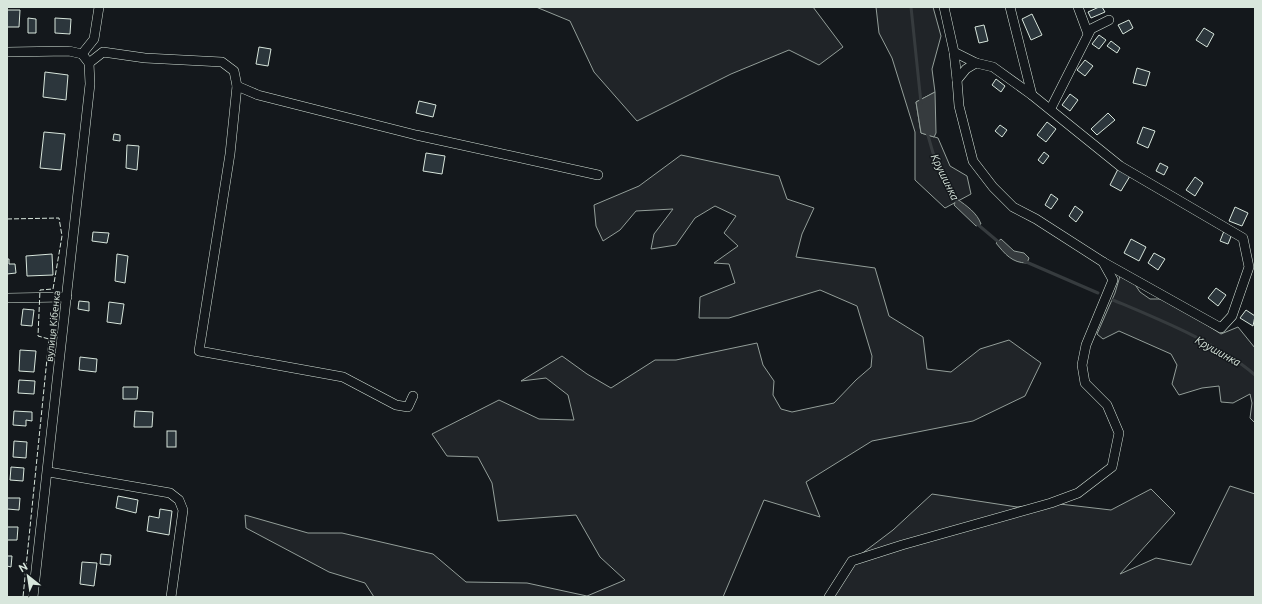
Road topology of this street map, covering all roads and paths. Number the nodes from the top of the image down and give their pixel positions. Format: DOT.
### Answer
graph roads {
  1 [pos="99,7"];
  2 [pos="944,7"];
  3 [pos="1010,7"];
  4 [pos="1078,7"];
  5 [pos="1108,20"];
  6 [pos="1088,34"];
  7 [pos="7,52"];
  8 [pos="954,52"];
  9 [pos="86,58"];
  10 [pos="976,64"];
  11 [pos="957,80"];
  12 [pos="237,86"];
  13 [pos="1032,95"];
  14 [pos="1051,108"];
  15 [pos="598,175"];
  16 [pos="1103,262"];
  17 [pos="7,298"];
  18 [pos="67,298"];
  19 [pos="413,396"];
  20 [pos="49,472"];
  21 [pos="33,597"];
  22 [pos="170,597"];
  23 [pos="829,597"];
  1 -- 9 [label="street"];
  2 -- 8 [label="street"];
  3 -- 13 [label="street"];
  4 -- 6 [label="street"];
  5 -- 6 [label="street"];
  6 -- 14 [label="street"];
  7 -- 9 [label="street"];
  8 -- 10 [label="street"];
  8 -- 11 [label="street"];
  9 -- 12 [label="street"];
  9 -- 18 [label="street, вулиця Кібенка"];
  10 -- 11 [label="street"];
  10 -- 13 [label="street"];
  11 -- 16 [label="street"];
  12 -- 15 [label="street"];
  12 -- 19 [label="street"];
  13 -- 14 [label="street"];
  14 -- 16 [label="street"];
  16 -- 23 [label="street"];
  17 -- 18 [label="street"];
  18 -- 20 [label="street, вулиця Кібенка"];
  20 -- 21 [label="street, вулиця Кібенка"];
  20 -- 22 [label="street"];
}
